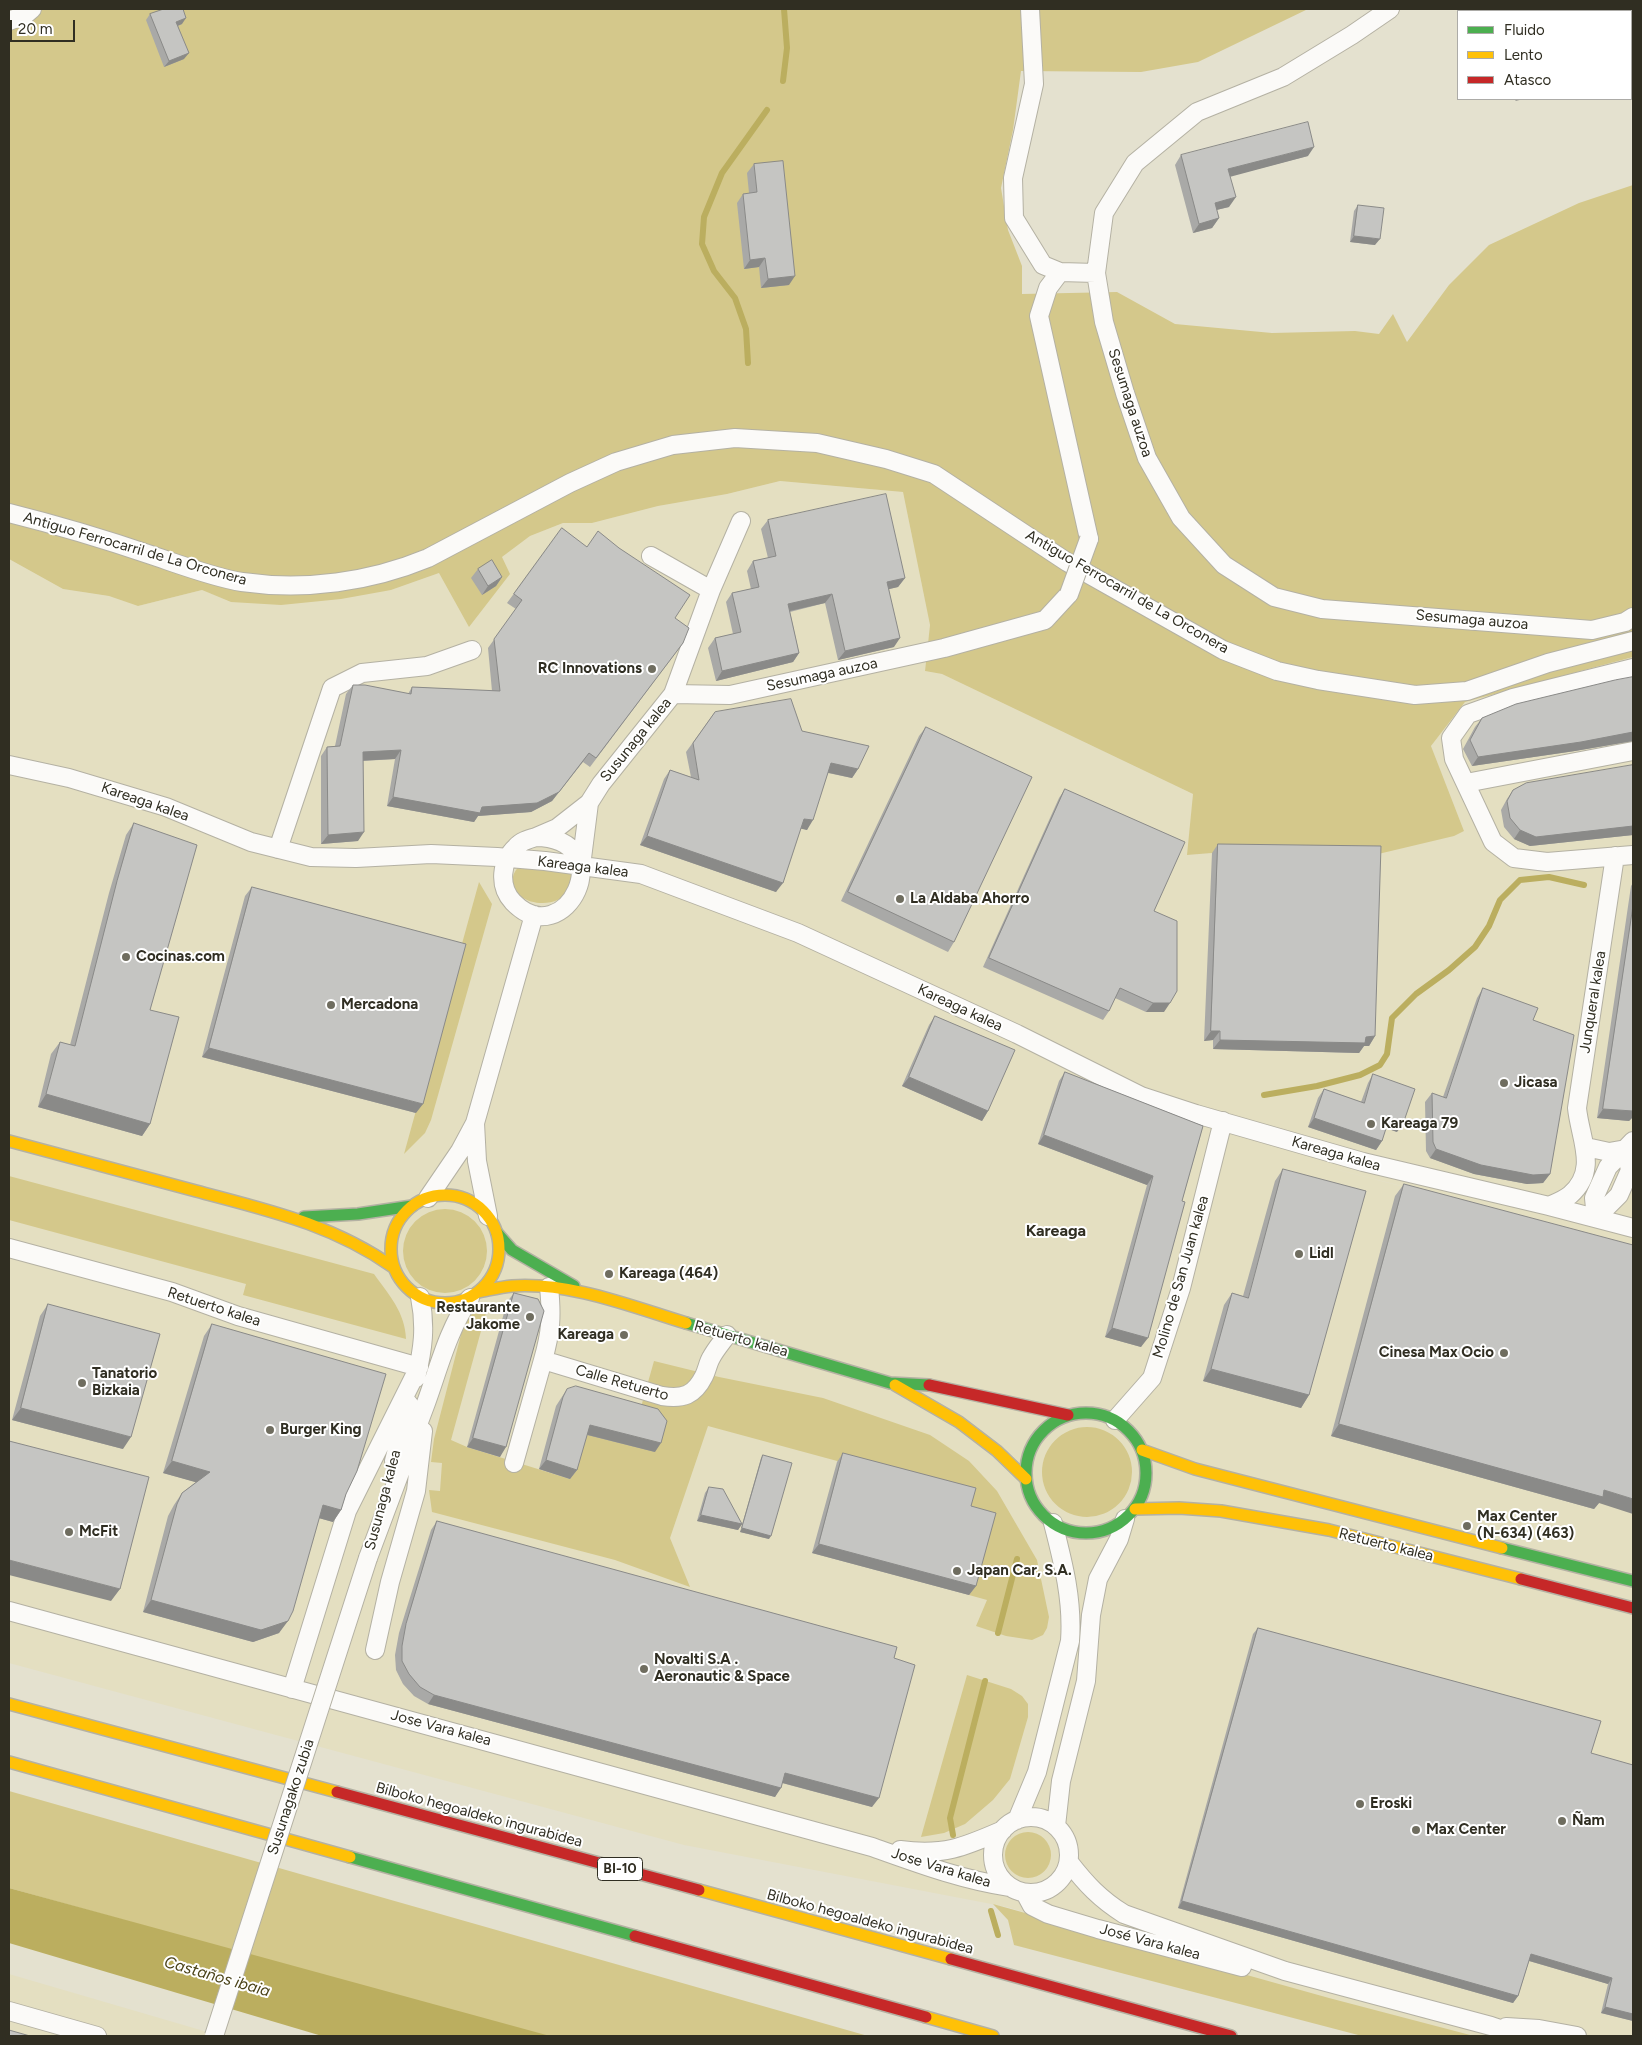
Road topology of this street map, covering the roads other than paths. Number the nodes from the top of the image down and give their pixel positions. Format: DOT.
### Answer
graph roads {
  1 [pos="32,9"];
  2 [pos="1030,9"];
  3 [pos="1390,9"];
  4 [pos="9,21"];
  5 [pos="1060,272"];
  6 [pos="1096,273"];
  7 [pos="9,513"];
  8 [pos="742,521"];
  9 [pos="651,556"];
  10 [pos="710,590"];
  11 [pos="1631,625"];
  12 [pos="1633,641"];
  13 [pos="472,650"];
  14 [pos="1633,668"];
  15 [pos="673,694"];
  16 [pos="1633,751"];
  17 [pos="9,766"];
  18 [pos="1466,783"];
  19 [pos="589,803"];
  20 [pos="536,837"];
  21 [pos="278,849"];
  22 [pos="1633,855"];
  23 [pos="1615,856"];
  24 [pos="507,858"];
  25 [pos="581,866"];
  26 [pos="534,915"];
  27 [pos="1223,1121"];
  28 [pos="475,1123"];
  29 [pos="9,1141"];
  30 [pos="1630,1145"];
  31 [pos="1586,1147"];
  32 [pos="428,1198"];
  33 [pos="412,1206"];
  34 [pos="1549,1206"];
  35 [pos="488,1216"];
  36 [pos="294,1217"];
  37 [pos="1596,1218"];
  38 [pos="1633,1228"];
  39 [pos="496,1232"];
  40 [pos="9,1248"];
  41 [pos="393,1267"];
  42 [pos="549,1287"];
  43 [pos="474,1295"];
  44 [pos="592,1295"];
  45 [pos="420,1297"];
  46 [pos="727,1335"];
  47 [pos="543,1360"];
  48 [pos="419,1367"];
  49 [pos="890,1382"];
  50 [pos="427,1401"];
  51 [pos="1068,1416"];
  52 [pos="1115,1420"];
  53 [pos="1142,1450"];
  54 [pos="514,1464"];
  55 [pos="1026,1479"];
  56 [pos="1130,1514"];
  57 [pos="1053,1523"];
  58 [pos="368,1558"];
  59 [pos="1633,1581"];
  60 [pos="1633,1608"];
  61 [pos="9,1611"];
  62 [pos="376,1650"];
  63 [pos="292,1688"];
  64 [pos="9,1704"];
  65 [pos="12,1763"];
  66 [pos="1018,1820"];
  67 [pos="1056,1826"];
  68 [pos="1003,1830"];
  69 [pos="872,1847"];
  70 [pos="1069,1862"];
  71 [pos="1017,1890"];
  72 [pos="1285,1971"];
  73 [pos="9,2011"];
  74 [pos="1491,2026"];
  75 [pos="97,2036"];
  76 [pos="214,2036"];
  77 [pos="993,2036"];
  78 [pos="1231,2036"];
  79 [pos="1521,2036"];
  80 [pos="1577,2036"];
  1 -- 4 [label="street"];
  2 -- 5 [label="street"];
  3 -- 6 [label="street, Sesumaga auzoa"];
  5 -- 6 [label="street"];
  5 -- 15 [label="street, Sesumaga auzoa, bridge"];
  6 -- 11 [label="street, Sesumaga auzoa"];
  7 -- 12 [label="street, Antiguo Ferrocarril de La Orconera"];
  8 -- 10 [label="street, Susunaga kalea"];
  9 -- 10 [label="street"];
  10 -- 15 [label="street, Susunaga kalea"];
  13 -- 21 [label="street"];
  14 -- 18 [label="street"];
  15 -- 19 [label="street, Susunaga kalea"];
  16 -- 18 [label="street"];
  17 -- 21 [label="street, Kareaga kalea"];
  18 -- 23 [label="street"];
  19 -- 20 [label="street"];
  19 -- 25 [label="street"];
  20 -- 24 [label="street"];
  20 -- 25 [label="street"];
  21 -- 24 [label="street, Kareaga kalea"];
  22 -- 23 [label="street"];
  23 -- 31 [label="street, Junqueral kalea"];
  24 -- 25 [label="street, Kareaga kalea"];
  24 -- 26 [label="street"];
  25 -- 26 [label="street"];
  25 -- 27 [label="street, Kareaga kalea"];
  26 -- 28 [label="street"];
  27 -- 34 [label="street, Kareaga kalea"];
  27 -- 52 [label="street, Molino de San Juan kalea"];
  28 -- 32 [label="street"];
  28 -- 35 [label="street"];
  29 -- 36 [label="main road"];
  30 -- 31 [label="street"];
  30 -- 37 [label="street"];
  31 -- 34 [label="street, Junqueral kalea"];
  32 -- 33 [label="main road"];
  32 -- 35 [label="main road"];
  33 -- 36 [label="main road"];
  33 -- 41 [label="main road"];
  34 -- 37 [label="street, Kareaga kalea"];
  35 -- 39 [label="main road"];
  36 -- 41 [label="main road"];
  37 -- 38 [label="street, Kareaga kalea"];
  39 -- 43 [label="main road"];
  39 -- 44 [label="main road, Retuerto kalea"];
  40 -- 48 [label="street, Retuerto kalea"];
  41 -- 45 [label="main road"];
  42 -- 43 [label="main road, Retuerto kalea"];
  42 -- 44 [label="main road, Retuerto kalea"];
  42 -- 47 [label="street"];
  43 -- 45 [label="main road"];
  43 -- 50 [label="street, Susunaga kalea"];
  44 -- 46 [label="main road, Retuerto kalea"];
  45 -- 48 [label="street, Susunaga kalea"];
  46 -- 47 [label="street, Calle Retuerto"];
  46 -- 49 [label="main road, Retuerto kalea"];
  47 -- 54 [label="street"];
  48 -- 58 [label="street, Susunaga kalea"];
  48 -- 63 [label="street, Susunaga kalea"];
  49 -- 51 [label="main road"];
  49 -- 55 [label="main road"];
  50 -- 58 [label="street, Susunaga kalea"];
  50 -- 62 [label="street, Susunaga kalea"];
  51 -- 52 [label="main road"];
  51 -- 55 [label="main road"];
  52 -- 53 [label="main road"];
  53 -- 56 [label="main road"];
  53 -- 59 [label="main road, Retuerto kalea"];
  55 -- 57 [label="main road"];
  56 -- 57 [label="main road"];
  56 -- 60 [label="main road, Retuerto kalea"];
  56 -- 67 [label="street"];
  57 -- 66 [label="street"];
  58 -- 76 [label="street, Susunagako zubia, bridge"];
  61 -- 63 [label="street, Jose Vara kalea"];
  63 -- 69 [label="street, Jose Vara kalea"];
  64 -- 78 [label="main road, Bilboko hegoaldeko ingurabidea / BI-10"];
  65 -- 77 [label="main road"];
  66 -- 67 [label="street"];
  66 -- 68 [label="street"];
  67 -- 70 [label="street"];
  68 -- 69 [label="street, Jose Vara kalea"];
  68 -- 71 [label="street"];
  69 -- 71 [label="street, Jose Vara kalea"];
  70 -- 71 [label="street"];
  70 -- 72 [label="street, José Vara kalea"];
  71 -- 72 [label="street, José Vara kalea"];
  72 -- 74 [label="street, José Vara kalea"];
  73 -- 75 [label="street"];
  74 -- 79 [label="street"];
  74 -- 80 [label="street"];
}
